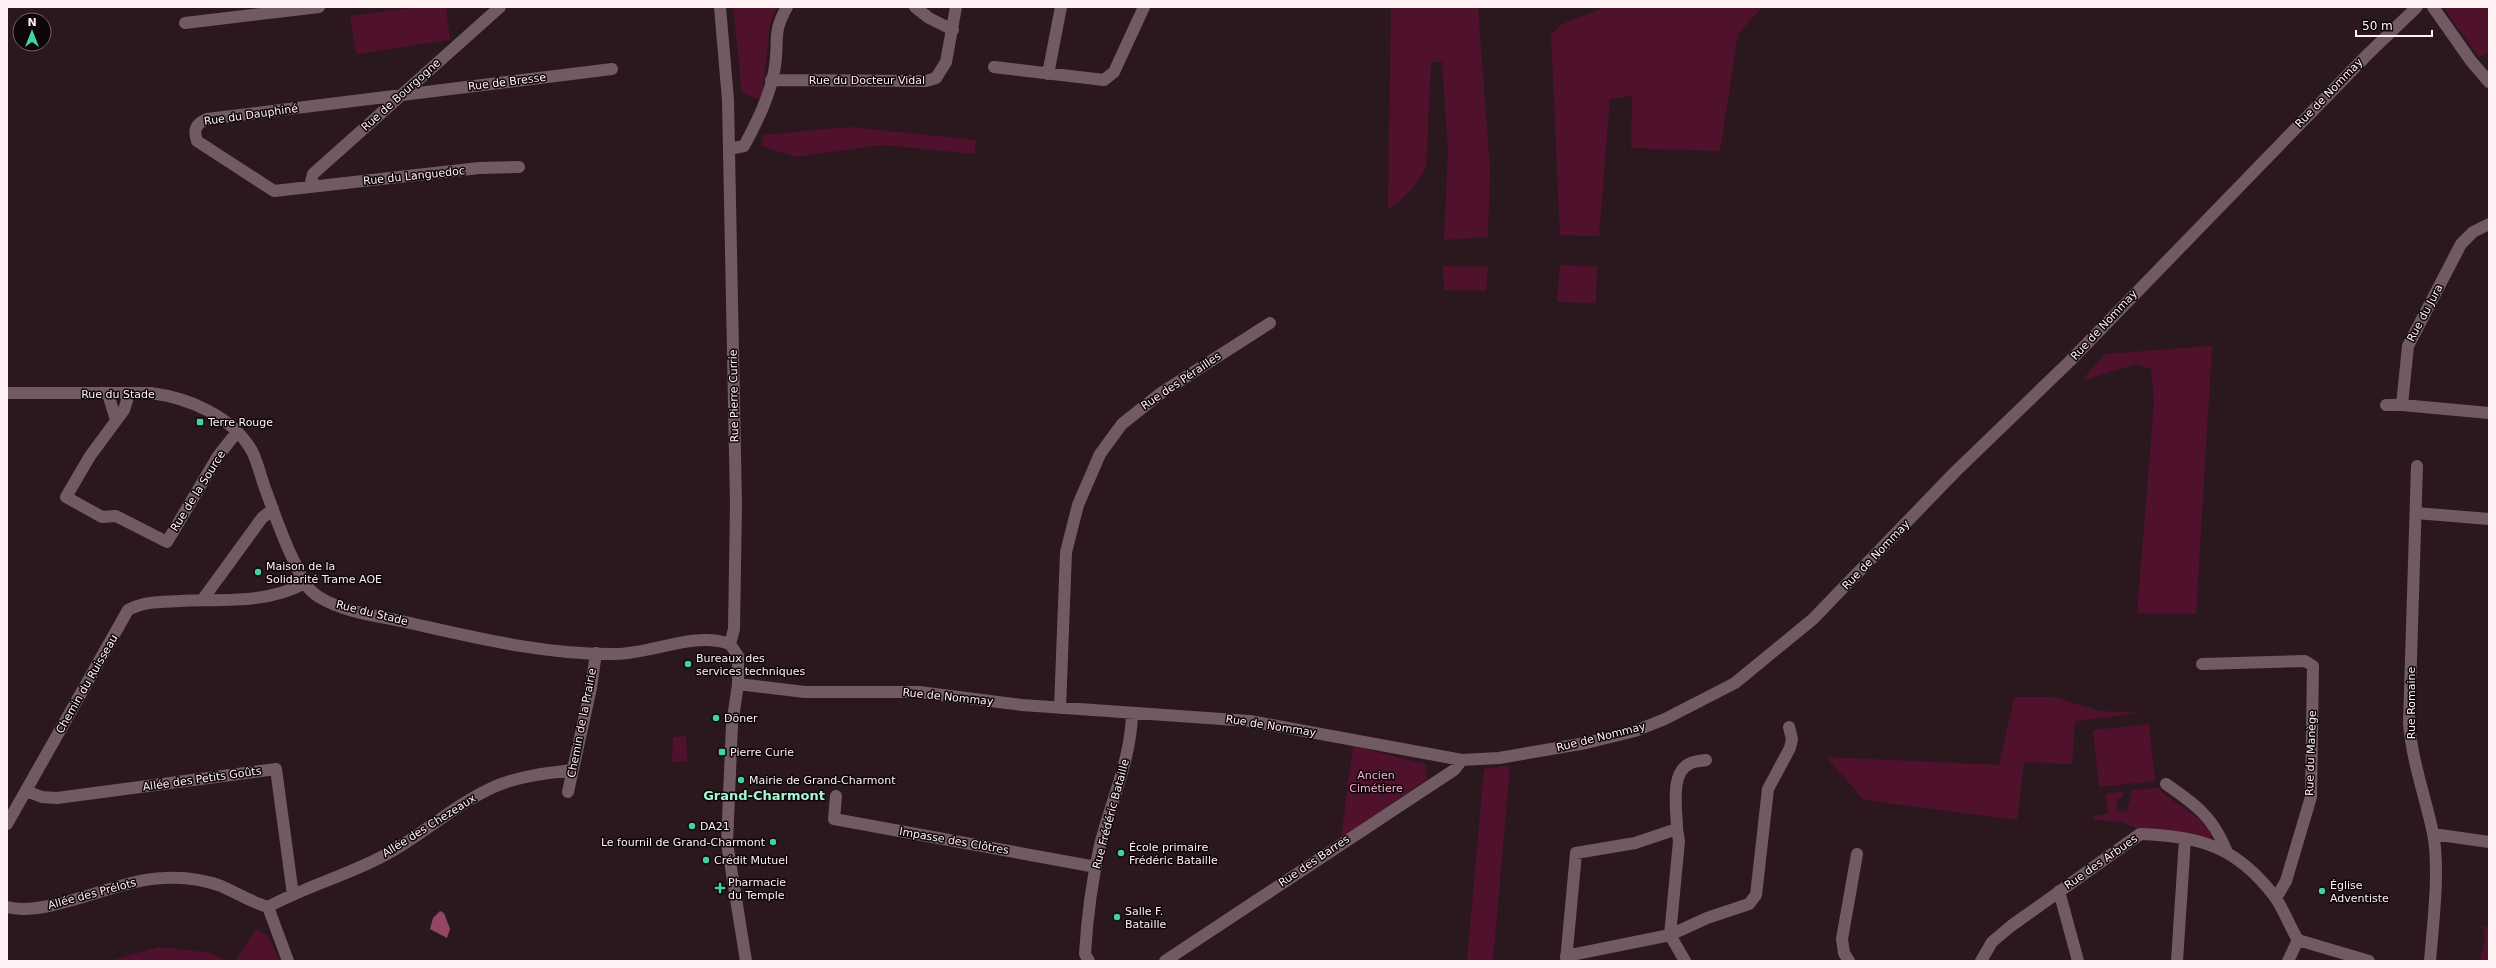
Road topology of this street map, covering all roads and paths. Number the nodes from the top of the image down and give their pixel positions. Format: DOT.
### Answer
graph roads {
  1 [pos="319,7"];
  2 [pos="500,7"];
  3 [pos="720,7"];
  4 [pos="787,7"];
  5 [pos="915,7"];
  6 [pos="956,7"];
  7 [pos="1061,7"];
  8 [pos="1144,7"];
  9 [pos="2417,7"];
  10 [pos="2433,7"];
  11 [pos="185,23"];
  12 [pos="953,30"];
  13 [pos="994,67"];
  14 [pos="612,69"];
  15 [pos="1048,74"];
  16 [pos="771,80"];
  17 [pos="2489,82"];
  18 [pos="402,95"];
  19 [pos="729,149"];
  20 [pos="519,167"];
  21 [pos="310,187"];
  22 [pos="2489,224"];
  23 [pos="1270,323"];
  24 [pos="7,393"];
  25 [pos="108,394"];
  26 [pos="129,394"];
  27 [pos="2386,405"];
  28 [pos="2402,405"];
  29 [pos="2489,413"];
  30 [pos="116,420"];
  31 [pos="237,432"];
  32 [pos="2417,466"];
  33 [pos="273,509"];
  34 [pos="2416,513"];
  35 [pos="2489,520"];
  36 [pos="303,584"];
  37 [pos="204,599"];
  38 [pos="730,644"];
  39 [pos="596,653"];
  40 [pos="2202,664"];
  41 [pos="738,684"];
  42 [pos="1060,708"];
  43 [pos="1132,714"];
  44 [pos="1790,727"];
  45 [pos="1462,760"];
  46 [pos="1706,760"];
  47 [pos="573,770"];
  48 [pos="2166,784"];
  49 [pos="26,791"];
  50 [pos="568,792"];
  51 [pos="836,796"];
  52 [pos="7,824"];
  53 [pos="1677,829"];
  54 [pos="2433,834"];
  55 [pos="2185,839"];
  56 [pos="2489,842"];
  57 [pos="2226,850"];
  58 [pos="1858,854"];
  59 [pos="1096,867"];
  60 [pos="2059,891"];
  61 [pos="293,895"];
  62 [pos="2276,898"];
  63 [pos="7,907"];
  64 [pos="268,907"];
  65 [pos="1670,934"];
  66 [pos="2298,940"];
  67 [pos="1847,957"];
  68 [pos="1087,958"];
  69 [pos="1566,959"];
  70 [pos="288,961"];
  71 [pos="746,961"];
  72 [pos="1165,961"];
  73 [pos="1685,961"];
  74 [pos="1981,961"];
  75 [pos="2078,961"];
  76 [pos="2177,961"];
  77 [pos="2288,961"];
  78 [pos="2368,961"];
  79 [pos="2430,961"];
  1 -- 11 [label="street"];
  2 -- 18 [label="street, Rue de Bourgogne"];
  3 -- 19 [label="street, Rue Pierre Currie"];
  4 -- 16 [label="street"];
  5 -- 12 [label="street"];
  6 -- 12 [label="street, Rue du Docteur Vidal"];
  7 -- 15 [label="street"];
  8 -- 15 [label="street"];
  9 -- 45 [label="street, Rue de Nommay"];
  10 -- 17 [label="street"];
  12 -- 16 [label="street, Rue du Docteur Vidal"];
  13 -- 15 [label="street"];
  14 -- 18 [label="street, Rue de Bresse"];
  16 -- 19 [label="street"];
  18 -- 21 [label="street, Rue de Bourgogne"];
  18 -- 21 [label="street, Rue du Dauphiné"];
  19 -- 38 [label="street, Rue Pierre Currie"];
  20 -- 21 [label="street, Rue du Languedoc"];
  22 -- 28 [label="street, Rue du Jura"];
  23 -- 42 [label="street, Rue des Pérailles"];
  24 -- 25 [label="street, Rue du Stade"];
  25 -- 26 [label="street, Rue du Stade"];
  25 -- 30 [label="street"];
  26 -- 30 [label="street, Rue de la Source"];
  26 -- 31 [label="street, Rue du Stade"];
  27 -- 28 [label="street"];
  28 -- 29 [label="street"];
  30 -- 31 [label="street, Rue de la Source"];
  31 -- 33 [label="street, Rue du Stade"];
  32 -- 34 [label="street, Rue Romaine"];
  33 -- 36 [label="street, Rue du Stade"];
  33 -- 37 [label="street"];
  34 -- 35 [label="street"];
  34 -- 54 [label="street, Rue Romaine"];
  36 -- 37 [label="street, Chemin du Ruisseau"];
  36 -- 39 [label="street, Rue du Stade"];
  37 -- 49 [label="street, Chemin du Ruisseau"];
  38 -- 39 [label="street, Rue du Stade"];
  38 -- 41 [label="street"];
  39 -- 47 [label="street, Chemin de la Prairie"];
  40 -- 62 [label="street, Rue du Manège"];
  41 -- 42 [label="street, Rue de Nommay"];
  41 -- 71 [label="street"];
  42 -- 43 [label="street, Rue de Nommay"];
  43 -- 45 [label="street, Rue de Nommay"];
  43 -- 59 [label="street, Rue Frédéric Bataille"];
  44 -- 65 [label="street"];
  45 -- 72 [label="street, Rue des Barres"];
  46 -- 53 [label="street"];
  47 -- 50 [label="street, Chemin de la Prairie"];
  47 -- 61 [label="street, Allée des Chezeaux"];
  48 -- 57 [label="street"];
  49 -- 52 [label="street, Chemin du Ruisseau"];
  49 -- 61 [label="street, Allée des Petits Goûts"];
  51 -- 59 [label="street, Impasse des Clôtres"];
  53 -- 65 [label="street"];
  53 -- 69 [label="street"];
  54 -- 56 [label="street"];
  54 -- 79 [label="street, Rue Romaine"];
  55 -- 57 [label="street, Rue des Arbues"];
  55 -- 60 [label="street, Rue des Arbues"];
  55 -- 76 [label="street"];
  57 -- 62 [label="street, Rue des Arbues"];
  58 -- 67 [label="street"];
  59 -- 68 [label="street, Rue Frédéric Bataille"];
  60 -- 74 [label="street, Rue des Arbues"];
  60 -- 75 [label="street"];
  61 -- 64 [label="street, Allée des Chezeaux"];
  62 -- 66 [label="street"];
  63 -- 64 [label="street, Allée des Prélots"];
  64 -- 70 [label="street"];
  65 -- 69 [label="street"];
  65 -- 73 [label="street"];
  66 -- 77 [label="street"];
  66 -- 78 [label="street"];
}
